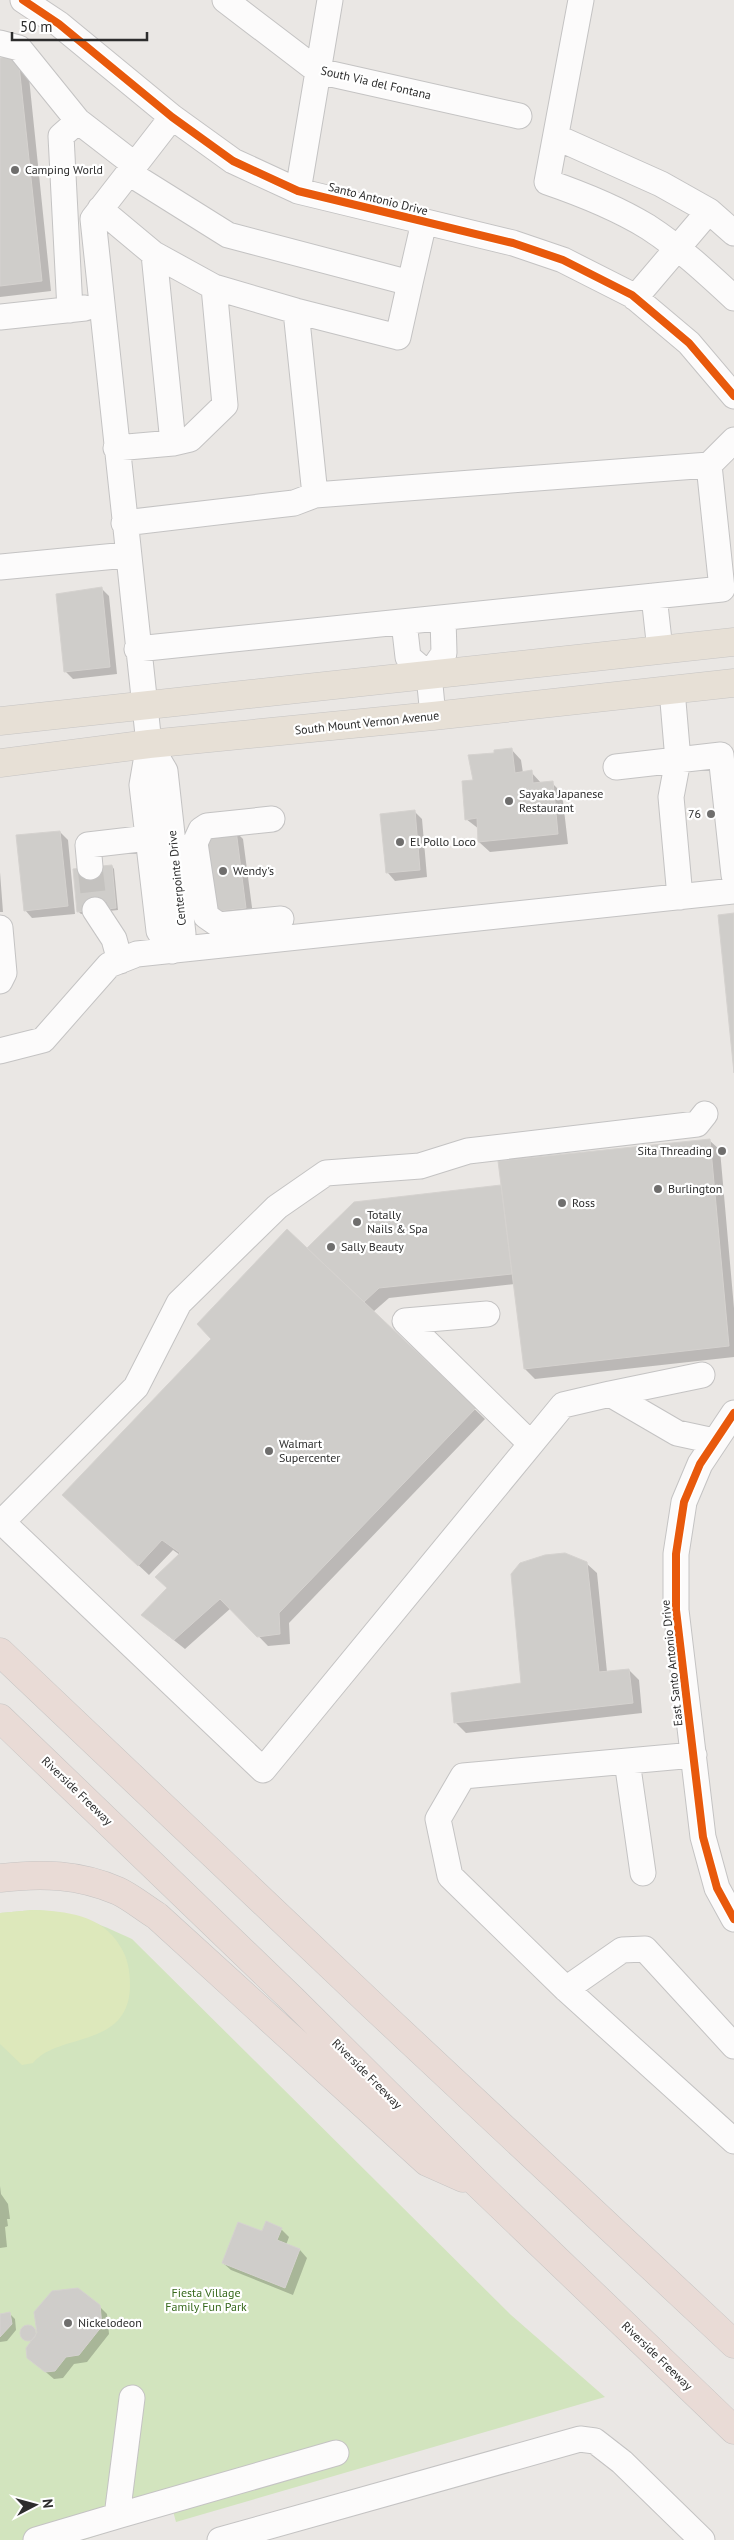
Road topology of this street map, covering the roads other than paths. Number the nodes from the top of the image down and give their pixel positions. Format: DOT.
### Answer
graph roads {
  1 [pos="23,0"];
  2 [pos="225,0"];
  3 [pos="330,0"];
  4 [pos="581,0"];
  5 [pos="51,8"];
  6 [pos="0,43"];
  7 [pos="318,71"];
  8 [pos="519,116"];
  9 [pos="172,117"];
  10 [pos="78,121"];
  11 [pos="556,137"];
  12 [pos="132,169"];
  13 [pos="298,191"];
  14 [pos="100,210"];
  15 [pos="709,211"];
  16 [pos="424,222"];
  17 [pos="734,233"];
  18 [pos="677,248"];
  19 [pos="154,254"];
  20 [pos="410,283"];
  21 [pos="214,287"];
  22 [pos="635,298"];
  23 [pos="734,298"];
  24 [pos="102,307"];
  25 [pos="70,310"];
  26 [pos="296,311"];
  27 [pos="0,317"];
  28 [pos="723,368"];
  29 [pos="734,396"];
  30 [pos="734,440"];
  31 [pos="173,443"];
  32 [pos="116,448"];
  33 [pos="709,464"];
  34 [pos="315,495"];
  35 [pos="124,523"];
  36 [pos="127,555"];
  37 [pos="0,567"];
  38 [pos="654,596"];
  39 [pos="442,618"];
  40 [pos="404,622"];
  41 [pos="734,642"];
  42 [pos="137,649"];
  43 [pos="660,650"];
  44 [pos="429,675"];
  45 [pos="734,683"];
  46 [pos="672,690"];
  47 [pos="143,706"];
  48 [pos="433,716"];
  49 [pos="0,721"];
  50 [pos="149,744"];
  51 [pos="678,760"];
  52 [pos="0,763"];
  53 [pos="616,767"];
  54 [pos="272,819"];
  55 [pos="148,838"];
  56 [pos="90,868"];
  57 [pos="734,874"];
  58 [pos="734,892"];
  59 [pos="680,897"];
  60 [pos="95,910"];
  61 [pos="281,919"];
  62 [pos="0,928"];
  63 [pos="172,951"];
  64 [pos="120,961"];
  65 [pos="0,981"];
  66 [pos="0,1051"];
  67 [pos="705,1114"];
  68 [pos="487,1314"];
  69 [pos="702,1375"];
  70 [pos="610,1394"];
  71 [pos="734,1413"];
  72 [pos="677,1433"];
  73 [pos="714,1441"];
  74 [pos="531,1444"];
  75 [pos="700,1464"];
  76 [pos="1,1521"];
  77 [pos="0,1652"];
  78 [pos="0,1718"];
  79 [pos="694,1755"];
  80 [pos="627,1761"];
  81 [pos="643,1873"];
  82 [pos="0,1878"];
  83 [pos="734,1919"];
  84 [pos="566,1989"];
  85 [pos="734,2046"];
  86 [pos="734,2142"];
  87 [pos="478,2184"];
  88 [pos="734,2344"];
  89 [pos="132,2398"];
  90 [pos="734,2430"];
  91 [pos="336,2454"];
  92 [pos="117,2516"];
  93 [pos="264,2534"];
  94 [pos="36,2540"];
  95 [pos="220,2540"];
  96 [pos="702,2540"];
  1 -- 5 [label="street, Santo Antonio Drive"];
  2 -- 7 [label="street, South Via del Fontana"];
  3 -- 7 [label="street"];
  4 -- 11 [label="street"];
  5 -- 9 [label="street, Santo Antonio Drive"];
  6 -- 10 [label="street"];
  7 -- 8 [label="street, South Via del Fontana"];
  7 -- 13 [label="street"];
  9 -- 12 [label="street"];
  9 -- 13 [label="street, Santo Antonio Drive"];
  10 -- 12 [label="street"];
  10 -- 25 [label="street"];
  11 -- 15 [label="street"];
  11 -- 18 [label="street"];
  12 -- 14 [label="street"];
  12 -- 20 [label="street"];
  13 -- 16 [label="street, Santo Antonio Drive"];
  14 -- 19 [label="street"];
  14 -- 24 [label="street, Centerpointe Drive"];
  15 -- 17 [label="street"];
  15 -- 18 [label="street"];
  16 -- 20 [label="street"];
  16 -- 22 [label="street, Santo Antonio Drive"];
  18 -- 22 [label="street"];
  18 -- 23 [label="street"];
  19 -- 21 [label="street"];
  19 -- 31 [label="street"];
  20 -- 26 [label="street"];
  21 -- 26 [label="street"];
  21 -- 31 [label="street"];
  22 -- 28 [label="street, Santo Antonio Drive"];
  24 -- 25 [label="street"];
  24 -- 32 [label="street, Centerpointe Drive"];
  25 -- 27 [label="street"];
  26 -- 34 [label="street"];
  28 -- 29 [label="street, Santo Antonio Drive"];
  30 -- 33 [label="street"];
  31 -- 32 [label="street"];
  32 -- 35 [label="street, Centerpointe Drive"];
  33 -- 34 [label="street"];
  33 -- 38 [label="street"];
  34 -- 35 [label="street"];
  35 -- 36 [label="street, Centerpointe Drive"];
  36 -- 37 [label="street"];
  36 -- 42 [label="street, Centerpointe Drive"];
  38 -- 39 [label="street"];
  38 -- 43 [label="street"];
  39 -- 40 [label="street"];
  39 -- 44 [label="street"];
  40 -- 42 [label="street"];
  40 -- 44 [label="street"];
  41 -- 43 [label="main road"];
  42 -- 47 [label="street, Centerpointe Drive"];
  43 -- 44 [label="main road"];
  44 -- 47 [label="main road"];
  44 -- 48 [label="street"];
  45 -- 46 [label="main road, South Mount Vernon Avenue"];
  46 -- 48 [label="main road, South Mount Vernon Avenue"];
  46 -- 51 [label="street"];
  47 -- 49 [label="main road"];
  47 -- 50 [label="street, Centerpointe Drive"];
  48 -- 50 [label="main road, South Mount Vernon Avenue"];
  50 -- 52 [label="main road, South Mount Vernon Avenue"];
  50 -- 55 [label="street, Centerpointe Drive"];
  50 -- 63 [label="street, Centerpointe Drive"];
  51 -- 53 [label="street"];
  51 -- 57 [label="street"];
  51 -- 59 [label="street"];
  54 -- 61 [label="street"];
  55 -- 56 [label="street"];
  55 -- 63 [label="street, Centerpointe Drive"];
  58 -- 59 [label="street"];
  59 -- 63 [label="street"];
  60 -- 64 [label="street"];
  62 -- 65 [label="street"];
  63 -- 64 [label="street"];
  64 -- 66 [label="street"];
  67 -- 76 [label="street"];
  68 -- 74 [label="street"];
  69 -- 70 [label="street"];
  70 -- 72 [label="street"];
  70 -- 74 [label="street"];
  71 -- 73 [label="street, East Santo Antonio Drive"];
  72 -- 73 [label="street"];
  72 -- 75 [label="street"];
  73 -- 75 [label="street, East Santo Antonio Drive"];
  74 -- 76 [label="street"];
  75 -- 79 [label="street, East Santo Antonio Drive"];
  77 -- 88 [label="highway"];
  78 -- 87 [label="highway, Riverside Freeway"];
  79 -- 80 [label="street"];
  79 -- 83 [label="street, East Santo Antonio Drive"];
  80 -- 81 [label="street"];
  80 -- 84 [label="street"];
  82 -- 87 [label="highway"];
  84 -- 85 [label="street"];
  84 -- 86 [label="street"];
  87 -- 90 [label="highway, Riverside Freeway"];
  89 -- 92 [label="street"];
  91 -- 92 [label="street"];
  92 -- 94 [label="street"];
  93 -- 95 [label="street"];
  93 -- 96 [label="street"];
}
